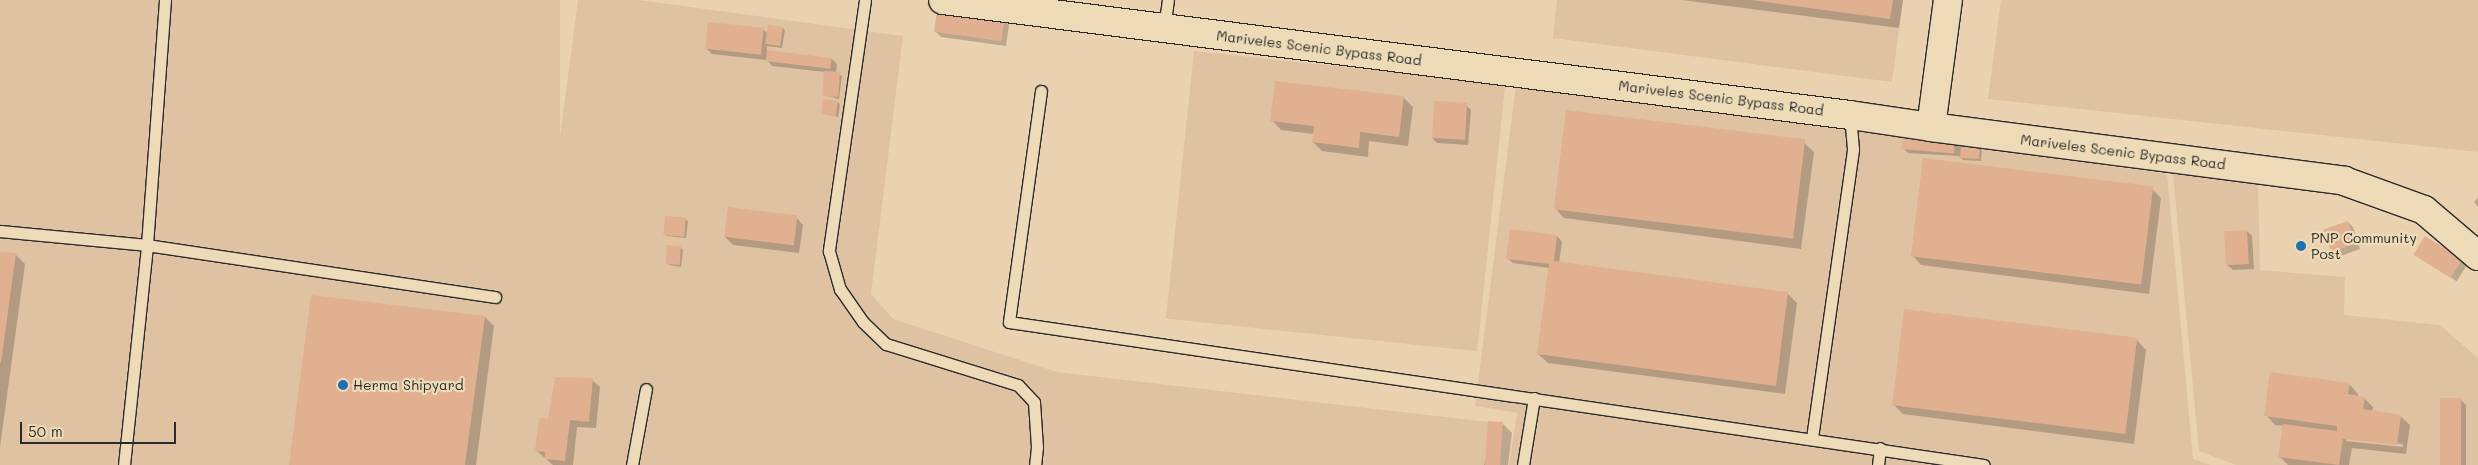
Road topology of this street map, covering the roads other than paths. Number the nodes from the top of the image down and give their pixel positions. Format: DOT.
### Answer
graph roads {
  1 [pos="165,0"];
  2 [pos="866,0"];
  3 [pos="943,0"];
  4 [pos="1168,0"];
  5 [pos="1948,0"];
  6 [pos="1164,28"];
  7 [pos="1041,91"];
  8 [pos="1850,114"];
  9 [pos="1931,127"];
  10 [pos="0,231"];
  11 [pos="147,246"];
  12 [pos="2478,256"];
  13 [pos="495,297"];
  14 [pos="646,389"];
  15 [pos="1534,398"];
  16 [pos="1812,438"];
  17 [pos="1880,448"];
  18 [pos="124,465"];
  19 [pos="632,465"];
  20 [pos="1035,465"];
  21 [pos="1524,465"];
  22 [pos="1878,465"];
  23 [pos="1984,465"];
  1 -- 11 [label="lane"];
  2 -- 20 [label="lane"];
  3 -- 6 [label="main road, Mariveles Scenic Bypass Road"];
  4 -- 6 [label="lane"];
  5 -- 9 [label="main road"];
  6 -- 8 [label="main road, Mariveles Scenic Bypass Road"];
  7 -- 15 [label="lane"];
  8 -- 9 [label="main road, Mariveles Scenic Bypass Road"];
  8 -- 16 [label="lane"];
  9 -- 12 [label="main road, Mariveles Scenic Bypass Road"];
  10 -- 11 [label="lane"];
  11 -- 13 [label="lane"];
  11 -- 18 [label="lane"];
  14 -- 19 [label="lane"];
  15 -- 16 [label="lane"];
  15 -- 21 [label="lane"];
  16 -- 17 [label="lane"];
  17 -- 22 [label="lane"];
  17 -- 23 [label="lane"];
}
